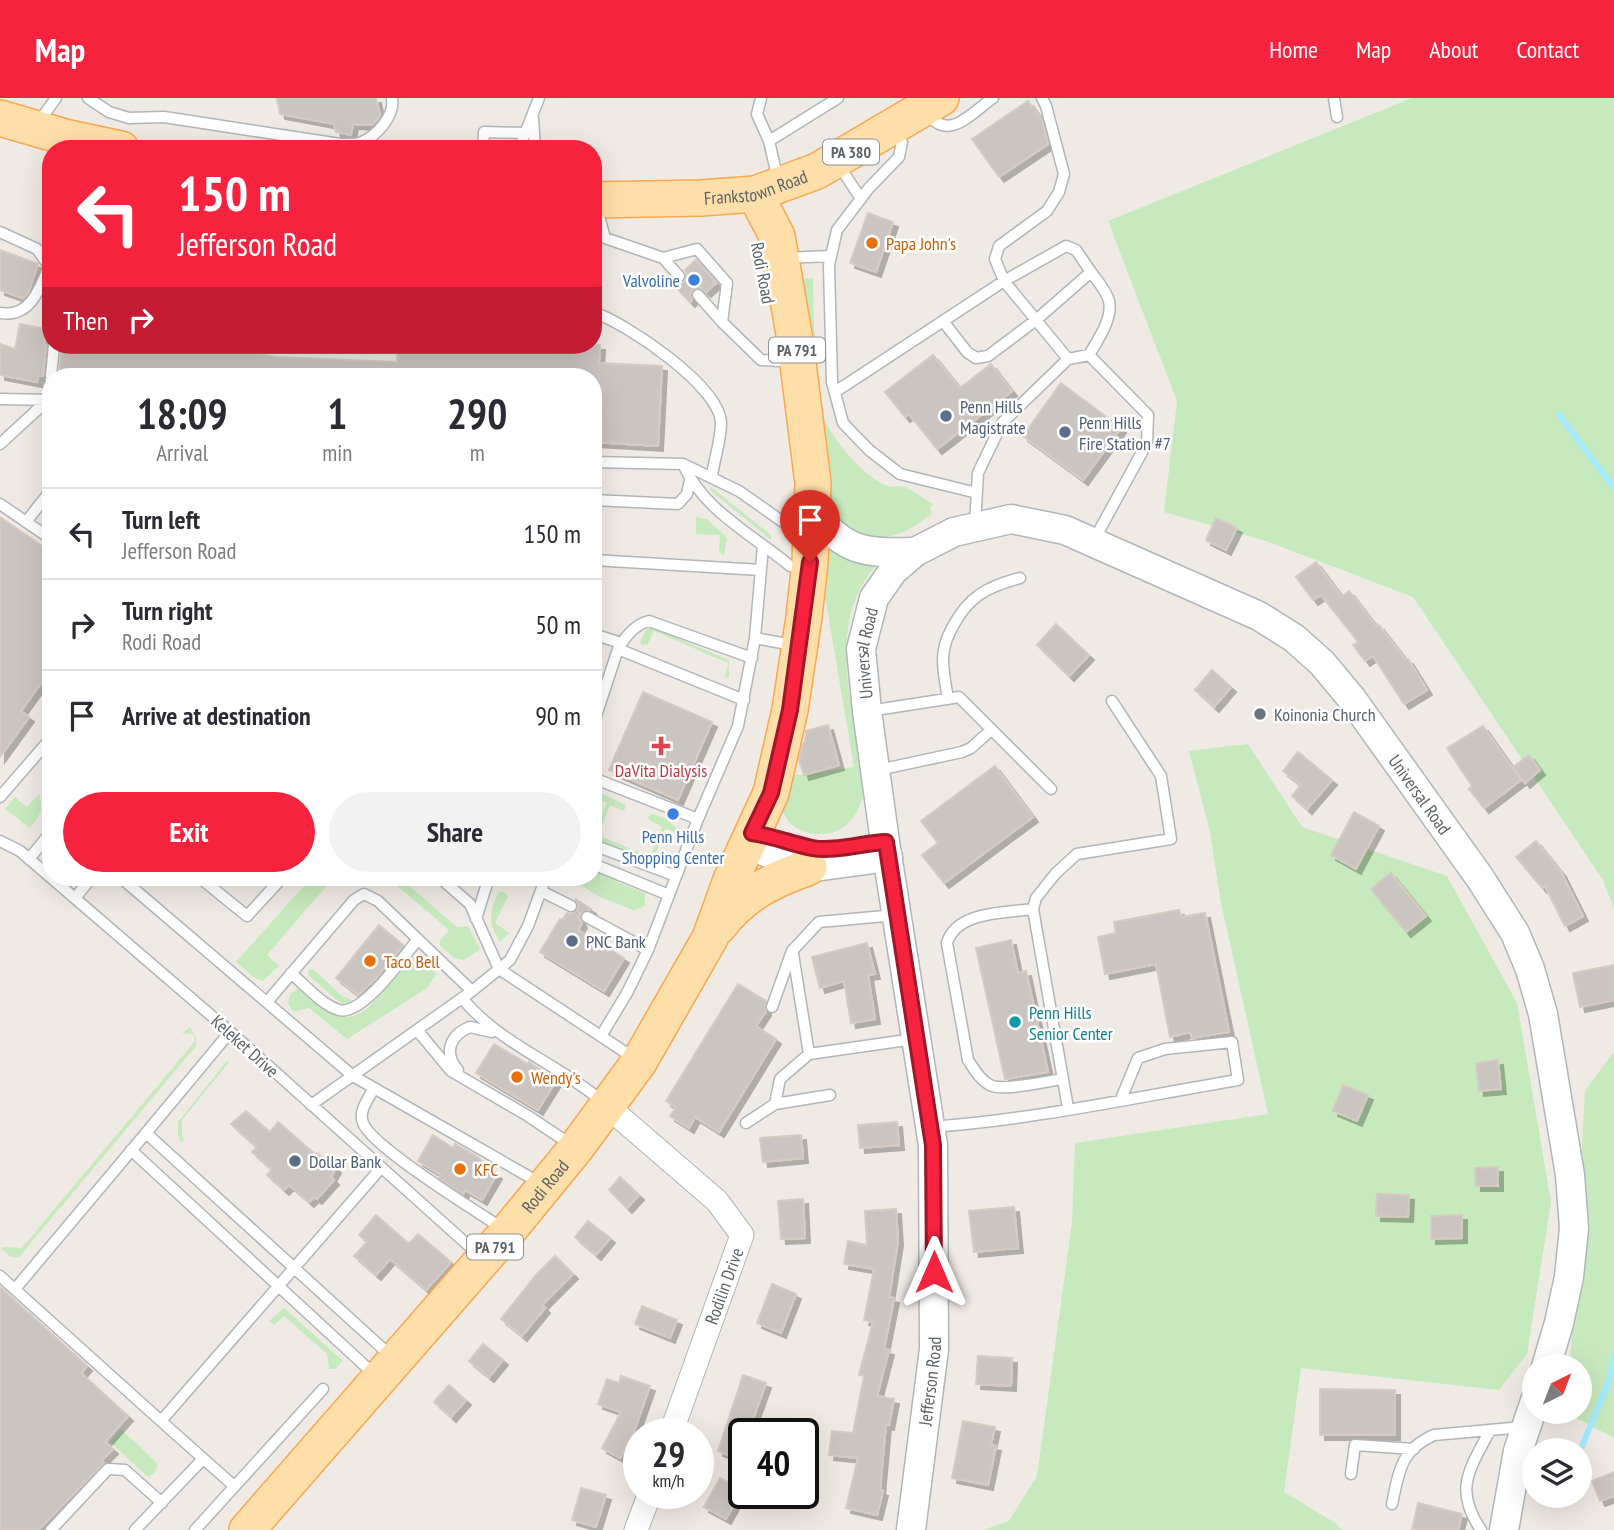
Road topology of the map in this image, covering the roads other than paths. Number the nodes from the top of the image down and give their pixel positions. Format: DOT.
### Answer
graph roads {
  1 [pos="56,98"];
  2 [pos="88,98"];
  3 [pos="392,98"];
  4 [pos="538,98"];
  5 [pos="761,98"];
  6 [pos="838,98"];
  7 [pos="993,98"];
  8 [pos="1042,98"];
  9 [pos="1334,98"];
  10 [pos="933,104"];
  11 [pos="533,115"];
  12 [pos="1336,117"];
  13 [pos="0,118"];
  14 [pos="894,127"];
  15 [pos="34,128"];
  16 [pos="525,133"];
  17 [pos="84,140"];
  18 [pos="290,140"];
  19 [pos="365,140"];
  20 [pos="484,140"];
  21 [pos="522,140"];
  22 [pos="534,140"];
  23 [pos="768,141"];
  24 [pos="836,161"];
  25 [pos="767,190"];
  26 [pos="861,199"];
  27 [pos="602,200"];
  28 [pos="602,228"];
  29 [pos="0,232"];
  30 [pos="42,256"];
  31 [pos="831,256"];
  32 [pos="663,258"];
  33 [pos="781,258"];
  34 [pos="1091,272"];
  35 [pos="679,276"];
  36 [pos="1004,281"];
  37 [pos="42,283"];
  38 [pos="698,295"];
  39 [pos="2,313"];
  40 [pos="602,317"];
  41 [pos="1036,320"];
  42 [pos="943,321"];
  43 [pos="722,322"];
  44 [pos="1089,355"];
  45 [pos="1068,359"];
  46 [pos="779,361"];
  47 [pos="835,392"];
  48 [pos="0,399"];
  49 [pos="42,400"];
  50 [pos="42,407"];
  51 [pos="0,444"];
  52 [pos="602,462"];
  53 [pos="683,464"];
  54 [pos="712,476"];
  55 [pos="690,480"];
  56 [pos="977,493"];
  57 [pos="602,500"];
  58 [pos="42,502"];
  59 [pos="0,504"];
  60 [pos="26,522"];
  61 [pos="975,527"];
  62 [pos="42,533"];
  63 [pos="1093,542"];
  64 [pos="783,544"];
  65 [pos="915,552"];
  66 [pos="602,559"];
  67 [pos="1020,578"];
  68 [pos="602,638"];
  69 [pos="620,646"];
  70 [pos="763,647"];
  71 [pos="602,683"];
  72 [pos="606,684"];
  73 [pos="602,697"];
  74 [pos="948,699"];
  75 [pos="744,700"];
  76 [pos="1112,701"];
  77 [pos="867,711"];
  78 [pos="991,730"];
  79 [pos="42,748"];
  80 [pos="875,771"];
  81 [pos="602,782"];
  82 [pos="1051,789"];
  83 [pos="0,797"];
  84 [pos="698,819"];
  85 [pos="749,839"];
  86 [pos="0,841"];
  87 [pos="42,843"];
  88 [pos="602,848"];
  89 [pos="887,849"];
  90 [pos="29,859"];
  91 [pos="809,867"];
  92 [pos="602,868"];
  93 [pos="42,870"];
  94 [pos="676,876"];
  95 [pos="61,886"];
  96 [pos="85,886"];
  97 [pos="131,886"];
  98 [pos="210,886"];
  99 [pos="275,886"];
  100 [pos="449,886"];
  101 [pos="486,886"];
  102 [pos="543,886"];
  103 [pos="541,891"];
  104 [pos="669,895"];
  105 [pos="75,898"];
  106 [pos="571,906"];
  107 [pos="1032,909"];
  108 [pos="896,915"];
  109 [pos="586,917"];
  110 [pos="477,919"];
  111 [pos="710,938"];
  112 [pos="418,939"];
  113 [pos="649,950"];
  114 [pos="792,951"];
  115 [pos="499,969"];
  116 [pos="291,973"];
  117 [pos="467,995"];
  118 [pos="267,1002"];
  119 [pos="772,1007"];
  120 [pos="417,1030"];
  121 [pos="230,1032"];
  122 [pos="601,1036"];
  123 [pos="916,1039"];
  124 [pos="513,1041"];
  125 [pos="809,1054"];
  126 [pos="639,1062"];
  127 [pos="353,1076"];
  128 [pos="462,1076"];
  129 [pos="1063,1079"];
  130 [pos="374,1088"];
  131 [pos="830,1095"];
  132 [pos="1121,1099"];
  133 [pos="775,1104"];
  134 [pos="311,1105"];
  135 [pos="607,1107"];
  136 [pos="1068,1108"];
  137 [pos="746,1123"];
  138 [pos="930,1127"];
  139 [pos="146,1133"];
  140 [pos="576,1148"];
  141 [pos="131,1150"];
  142 [pos="381,1168"];
  143 [pos="545,1186"];
  144 [pos="508,1231"];
  145 [pos="484,1259"];
  146 [pos="293,1270"];
  147 [pos="0,1276"];
  148 [pos="279,1287"];
  149 [pos="15,1289"];
  150 [pos="1549,1354"];
  151 [pos="388,1371"];
  152 [pos="323,1389"];
  153 [pos="1522,1416"];
  154 [pos="676,1418"];
  155 [pos="160,1421"];
  156 [pos="1527,1424"];
  157 [pos="1490,1430"];
  158 [pos="1414,1449"];
  159 [pos="203,1459"];
  160 [pos="1351,1474"];
  161 [pos="234,1486"];
  162 [pos="162,1503"];
  163 [pos="1392,1504"];
  164 [pos="644,1509"];
  165 [pos="51,1530"];
  166 [pos="135,1530"];
  167 [pos="195,1530"];
  168 [pos="247,1530"];
  169 [pos="636,1530"];
  170 [pos="911,1530"];
  171 [pos="1481,1530"];
  172 [pos="1504,1530"];
  1 -- 15 [label="lane"];
  2 -- 18 [label="lane"];
  3 -- 19 [label="lane"];
  4 -- 11 [label="lane"];
  5 -- 23 [label="lane"];
  6 -- 23 [label="lane"];
  7 -- 10 [label="lane"];
  8 -- 36 [label="lane"];
  9 -- 12 [label="lane"];
  10 -- 14 [label="main road, Frankstown Road / PA 380"];
  11 -- 16 [label="lane"];
  11 -- 22 [label="lane"];
  13 -- 15 [label="main road"];
  14 -- 24 [label="main road, Frankstown Road / PA 380"];
  14 -- 26 [label="lane"];
  15 -- 17 [label="main road"];
  16 -- 20 [label="lane"];
  16 -- 21 [label="lane"];
  23 -- 25 [label="lane"];
  24 -- 25 [label="main road, Frankstown Road / PA 380"];
  24 -- 26 [label="lane"];
  25 -- 27 [label="main road, Frankstown Road / PA 380"];
  25 -- 33 [label="main road, Rodi Road / PA 791"];
  25 -- 46 [label="main road, Rodi Road / PA 791"];
  26 -- 31 [label="lane"];
  28 -- 32 [label="lane"];
  29 -- 30 [label="lane"];
  31 -- 33 [label="lane"];
  31 -- 47 [label="lane"];
  32 -- 35 [label="lane"];
  32 -- 43 [label="lane"];
  33 -- 64 [label="main road, Rodi Road / PA 791"];
  34 -- 36 [label="lane"];
  34 -- 41 [label="lane"];
  34 -- 44 [label="lane"];
  36 -- 41 [label="lane"];
  36 -- 42 [label="lane"];
  37 -- 39 [label="lane"];
  38 -- 43 [label="lane"];
  40 -- 54 [label="lane"];
  41 -- 42 [label="lane"];
  41 -- 45 [label="lane"];
  42 -- 47 [label="lane"];
  43 -- 46 [label="lane"];
  44 -- 45 [label="lane"];
  44 -- 63 [label="lane"];
  45 -- 56 [label="lane"];
  46 -- 64 [label="main road, Rodi Road / PA 791"];
  47 -- 56 [label="lane"];
  48 -- 49 [label="lane"];
  50 -- 51 [label="lane"];
  52 -- 53 [label="lane"];
  53 -- 54 [label="lane"];
  53 -- 55 [label="lane"];
  54 -- 64 [label="lane"];
  55 -- 57 [label="lane"];
  55 -- 64 [label="lane"];
  56 -- 61 [label="lane"];
  58 -- 60 [label="lane"];
  59 -- 60 [label="lane"];
  60 -- 62 [label="lane"];
  61 -- 63 [label="street, Universal Road"];
  61 -- 65 [label="street, Universal Road"];
  63 -- 150 [label="street, Universal Road"];
  64 -- 65 [label="street, Universal Road"];
  64 -- 66 [label="lane"];
  64 -- 70 [label="main road, Rodi Road / PA 791"];
  64 -- 85 [label="main road, Rodi Road / PA 791"];
  65 -- 77 [label="street, Universal Road"];
  67 -- 74 [label="lane"];
  68 -- 69 [label="lane"];
  69 -- 70 [label="lane"];
  69 -- 72 [label="lane"];
  69 -- 75 [label="lane"];
  70 -- 75 [label="lane"];
  70 -- 85 [label="main road, Rodi Road / PA 791"];
  71 -- 72 [label="lane"];
  72 -- 73 [label="lane"];
  74 -- 77 [label="lane"];
  74 -- 78 [label="lane"];
  75 -- 84 [label="lane"];
  76 -- 107 [label="lane"];
  77 -- 80 [label="street, Universal Road"];
  78 -- 80 [label="lane"];
  78 -- 82 [label="lane"];
  79 -- 83 [label="lane"];
  80 -- 89 [label="street, Jefferson Road"];
  81 -- 84 [label="lane"];
  84 -- 94 [label="lane"];
  85 -- 89 [label="street"];
  85 -- 91 [label="street"];
  85 -- 111 [label="main road, Rodi Road / PA 791"];
  86 -- 90 [label="lane, Keleket Drive"];
  87 -- 90 [label="lane"];
  88 -- 94 [label="lane"];
  89 -- 91 [label="street"];
  89 -- 108 [label="street, Jefferson Road"];
  90 -- 93 [label="lane, Keleket Drive"];
  91 -- 111 [label="main road"];
  92 -- 104 [label="lane"];
  94 -- 104 [label="lane"];
  95 -- 105 [label="lane, Keleket Drive"];
  96 -- 105 [label="lane"];
  97 -- 118 [label="lane"];
  98 -- 99 [label="lane"];
  100 -- 110 [label="lane"];
  101 -- 110 [label="lane"];
  102 -- 103 [label="lane"];
  103 -- 106 [label="lane"];
  103 -- 115 [label="lane"];
  104 -- 113 [label="lane"];
  105 -- 121 [label="lane, Keleket Drive"];
  107 -- 129 [label="lane"];
  107 -- 129 [label="lane"];
  108 -- 114 [label="lane"];
  108 -- 123 [label="street, Jefferson Road"];
  109 -- 113 [label="lane"];
  110 -- 115 [label="lane"];
  111 -- 126 [label="main road, Rodi Road / PA 791"];
  112 -- 116 [label="lane"];
  112 -- 116 [label="lane"];
  112 -- 117 [label="lane"];
  113 -- 122 [label="lane"];
  114 -- 119 [label="lane"];
  114 -- 125 [label="lane"];
  115 -- 117 [label="lane"];
  115 -- 122 [label="lane"];
  116 -- 118 [label="lane"];
  117 -- 120 [label="lane"];
  117 -- 124 [label="lane"];
  118 -- 127 [label="lane"];
  120 -- 127 [label="lane"];
  120 -- 128 [label="lane"];
  121 -- 134 [label="lane, Keleket Drive"];
  121 -- 139 [label="lane"];
  122 -- 126 [label="lane"];
  123 -- 125 [label="lane"];
  123 -- 138 [label="street, Jefferson Road"];
  124 -- 128 [label="lane"];
  124 -- 135 [label="lane"];
  125 -- 133 [label="lane"];
  126 -- 135 [label="main road, Rodi Road / PA 791"];
  127 -- 130 [label="lane"];
  127 -- 134 [label="lane"];
  128 -- 140 [label="lane"];
  129 -- 136 [label="lane"];
  130 -- 143 [label="lane"];
  130 -- 144 [label="lane"];
  131 -- 133 [label="lane"];
  132 -- 132 [label="lane"];
  132 -- 136 [label="lane"];
  133 -- 137 [label="lane"];
  134 -- 142 [label="lane, Keleket Drive"];
  135 -- 140 [label="main road, Rodi Road / PA 791"];
  135 -- 154 [label="street, Rodilin Drive"];
  136 -- 138 [label="lane"];
  138 -- 170 [label="street, Jefferson Road"];
  139 -- 141 [label="lane"];
  139 -- 146 [label="lane"];
  140 -- 143 [label="main road, Rodi Road / PA 791"];
  141 -- 148 [label="lane"];
  141 -- 149 [label="lane"];
  142 -- 145 [label="lane, Keleket Drive"];
  142 -- 146 [label="lane"];
  143 -- 144 [label="main road, Rodi Road / PA 791"];
  144 -- 145 [label="main road, Rodi Road / PA 791"];
  145 -- 151 [label="main road, Rodi Road / PA 791"];
  146 -- 148 [label="lane"];
  146 -- 151 [label="lane"];
  147 -- 149 [label="lane"];
  148 -- 151 [label="lane"];
  148 -- 155 [label="lane"];
  149 -- 155 [label="lane"];
  151 -- 168 [label="main road, Rodi Road / PA 791"];
  152 -- 161 [label="lane"];
  153 -- 157 [label="lane"];
  155 -- 159 [label="lane"];
  156 -- 172 [label="street"];
  157 -- 158 [label="lane"];
  157 -- 171 [label="lane"];
  158 -- 160 [label="lane"];
  158 -- 163 [label="lane"];
  159 -- 161 [label="lane"];
  159 -- 162 [label="lane"];
  161 -- 167 [label="lane"];
  162 -- 165 [label="lane"];
  162 -- 166 [label="lane"];
  164 -- 169 [label="street"];
}
